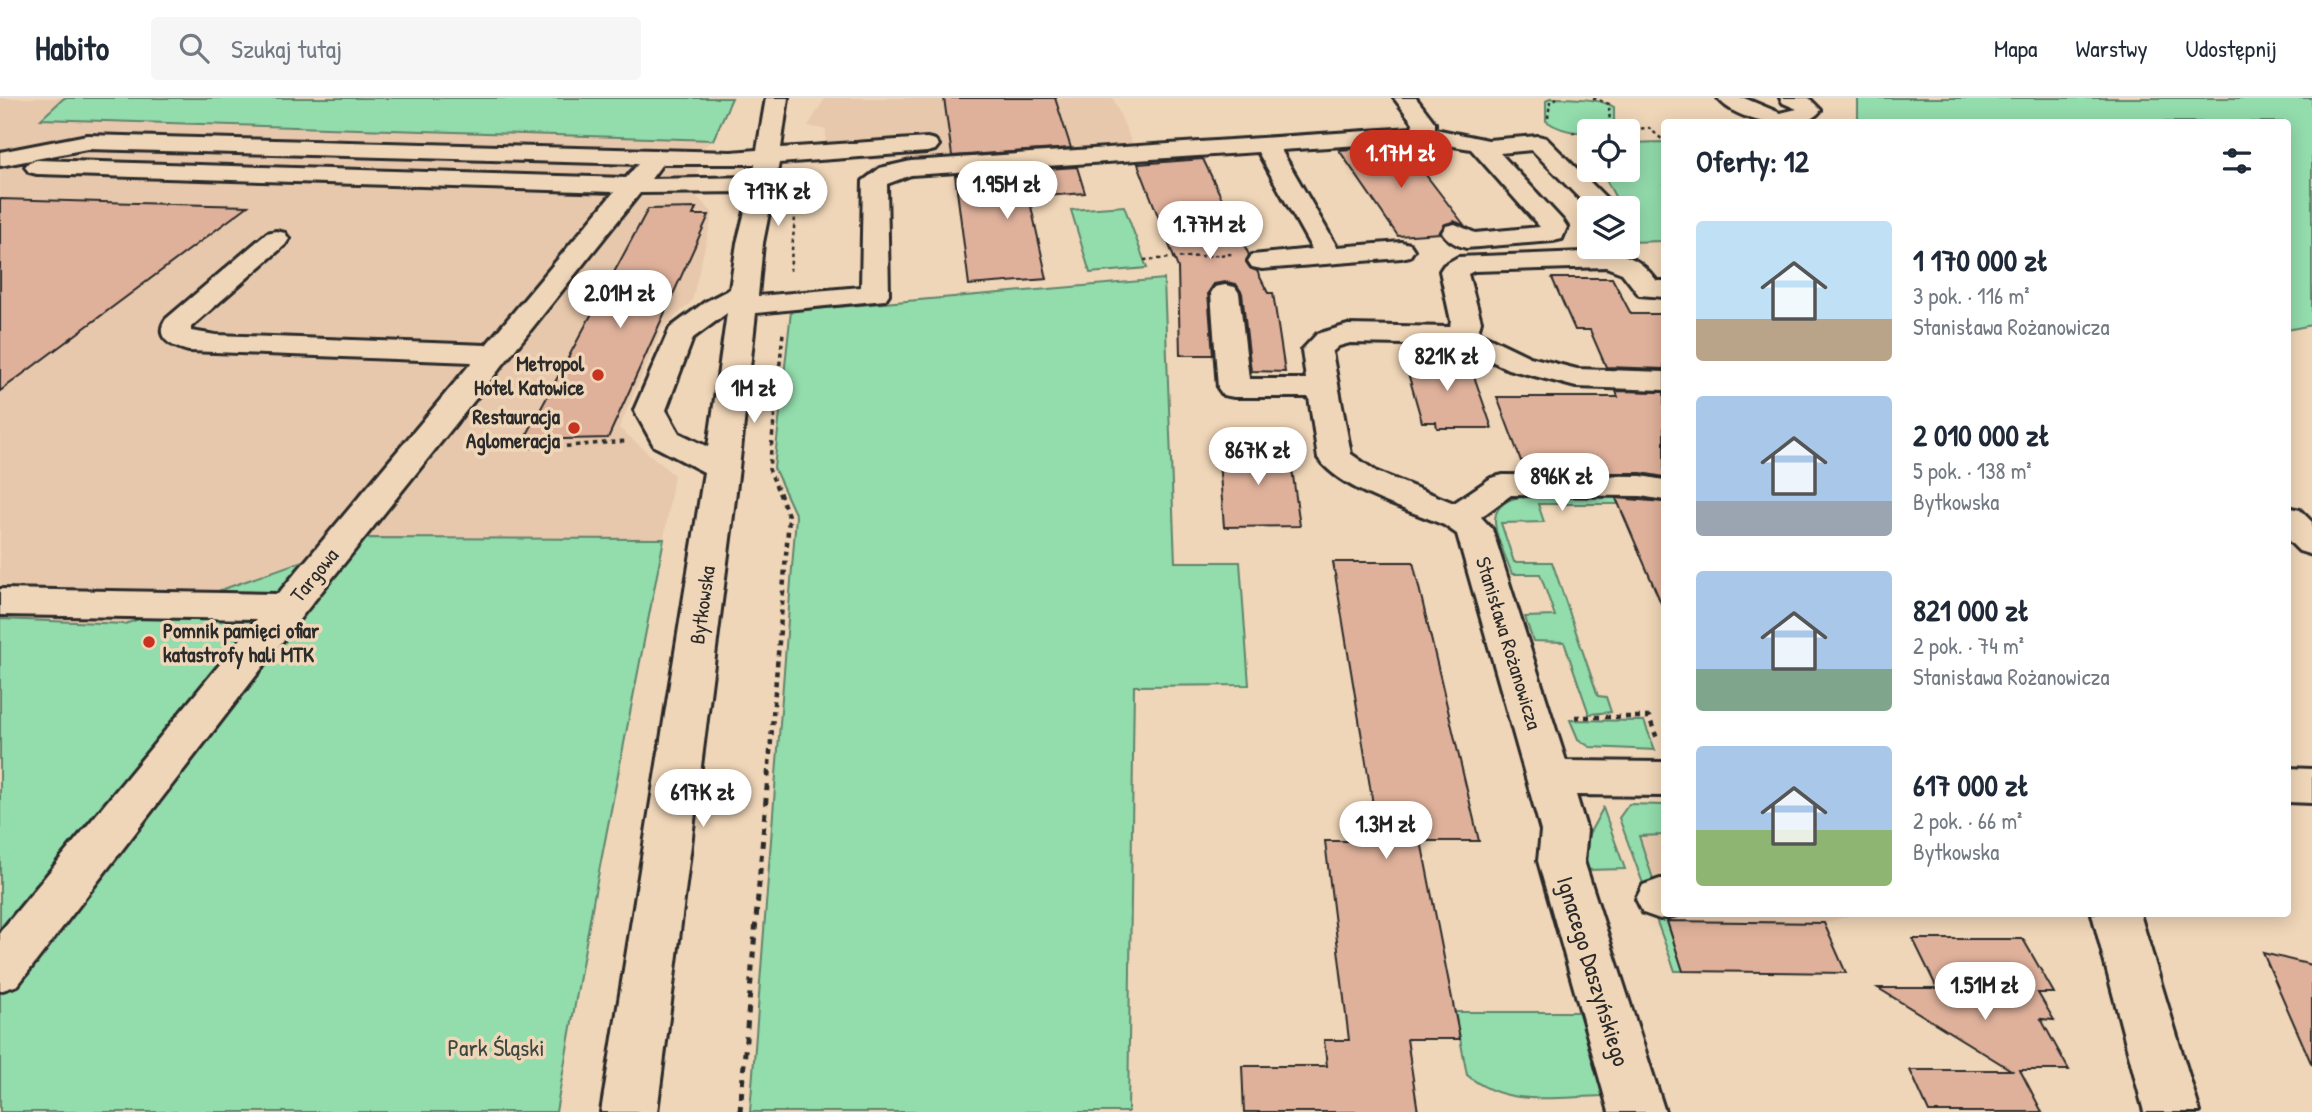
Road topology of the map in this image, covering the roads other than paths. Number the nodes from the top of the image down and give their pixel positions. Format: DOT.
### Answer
graph roads {
  1 [pos="778,98"];
  2 [pos="1405,98"];
  3 [pos="1729,98"];
  4 [pos="1791,98"];
  5 [pos="1767,119"];
  6 [pos="1776,119"];
  7 [pos="1454,122"];
  8 [pos="1423,128"];
  9 [pos="1265,144"];
  10 [pos="927,145"];
  11 [pos="1481,147"];
  12 [pos="768,156"];
  13 [pos="655,158"];
  14 [pos="0,159"];
  15 [pos="0,166"];
  16 [pos="764,184"];
  17 [pos="632,186"];
  18 [pos="1590,196"];
  19 [pos="1455,232"];
  20 [pos="276,239"];
  21 [pos="1401,250"];
  22 [pos="1329,256"];
  23 [pos="1262,261"];
  24 [pos="1661,289"];
  25 [pos="1225,293"];
  26 [pos="743,300"];
  27 [pos="1463,336"];
  28 [pos="495,354"];
  29 [pos="1661,381"];
  30 [pos="1323,388"];
  31 [pos="722,468"];
  32 [pos="1661,489"];
  33 [pos="1457,517"];
  34 [pos="2291,522"];
  35 [pos="2312,543"];
  36 [pos="2291,558"];
  37 [pos="2312,558"];
  38 [pos="0,602"];
  39 [pos="288,607"];
  40 [pos="1661,761"];
  41 [pos="1549,778"];
  42 [pos="2291,785"];
  43 [pos="2312,786"];
  44 [pos="2117,917"];
  45 [pos="0,969"];
  46 [pos="629,1112"];
  47 [pos="1637,1112"];
  48 [pos="2172,1112"];
  1 -- 12 [label="street, Bytkowska"];
  2 -- 8 [label="street"];
  3 -- 5 [label="street"];
  4 -- 6 [label="street"];
  7 -- 8 [label="street"];
  8 -- 9 [label="street"];
  8 -- 11 [label="street"];
  9 -- 22 [label="street"];
  9 -- 26 [label="street"];
  10 -- 12 [label="street"];
  11 -- 18 [label="street"];
  11 -- 19 [label="street"];
  12 -- 13 [label="street"];
  12 -- 16 [label="street, Bytkowska"];
  13 -- 14 [label="street"];
  13 -- 17 [label="street, Targowa"];
  15 -- 17 [label="street"];
  16 -- 17 [label="street"];
  16 -- 26 [label="street, Bytkowska"];
  17 -- 28 [label="street, Targowa"];
  20 -- 28 [label="street"];
  21 -- 22 [label="street"];
  22 -- 23 [label="street"];
  24 -- 27 [label="street"];
  25 -- 30 [label="street"];
  26 -- 31 [label="street, Bytkowska"];
  26 -- 31 [label="street"];
  27 -- 29 [label="street, Stanisława Rożanowicza"];
  27 -- 30 [label="street, Stanisława Rożanowicza"];
  28 -- 39 [label="street, Targowa"];
  30 -- 33 [label="street, Stanisława Rożanowicza"];
  31 -- 46 [label="street, Bytkowska"];
  32 -- 33 [label="street"];
  33 -- 41 [label="street, Stanisława Rożanowicza"];
  34 -- 35 [label="street"];
  36 -- 37 [label="street"];
  38 -- 39 [label="street"];
  39 -- 45 [label="street, Targowa"];
  40 -- 41 [label="street"];
  41 -- 47 [label="street, Ignacego Daszyńskiego"];
  42 -- 43 [label="street"];
  44 -- 48 [label="street"];
}
